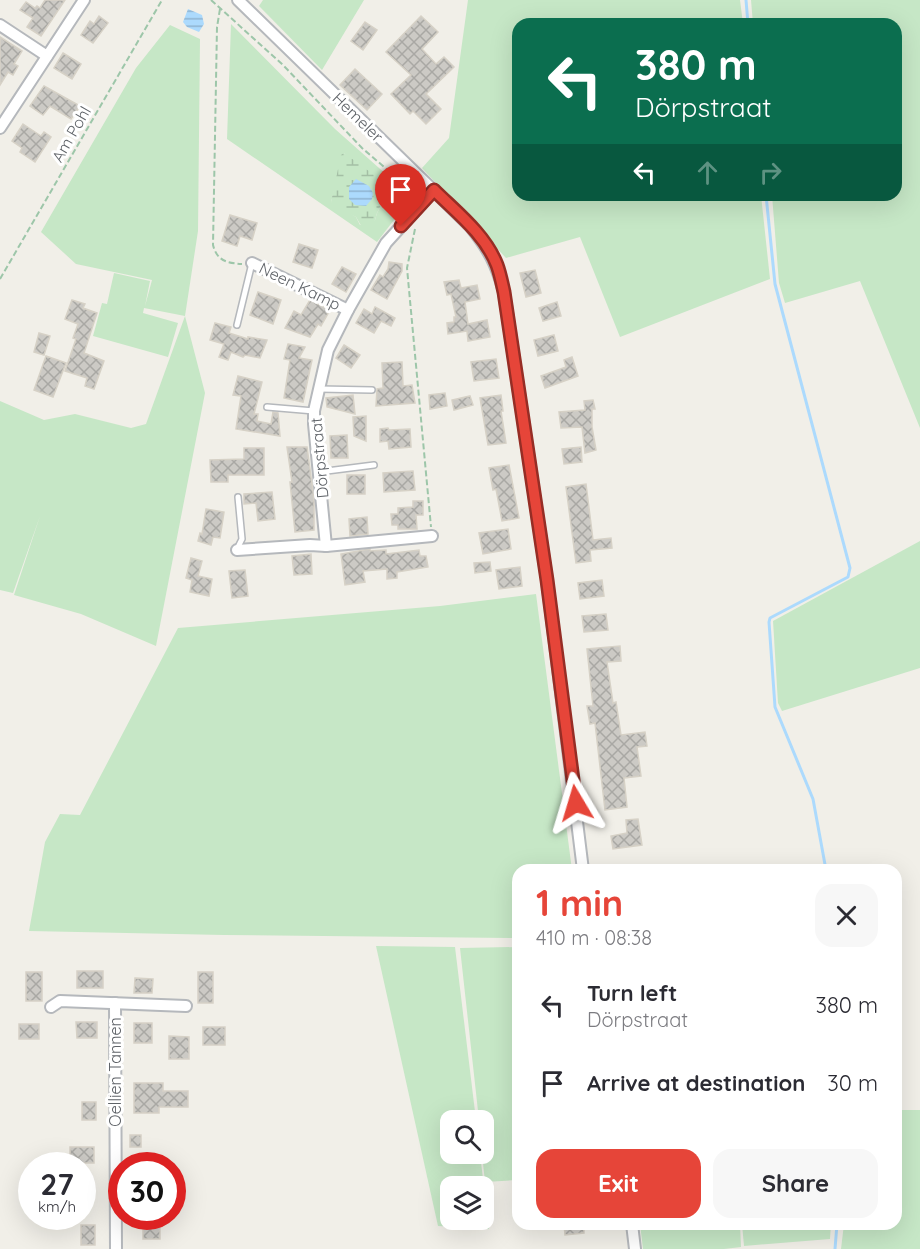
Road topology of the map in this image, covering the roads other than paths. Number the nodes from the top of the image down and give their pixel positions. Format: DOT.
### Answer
graph roads {
  1 [pos="84,0"];
  2 [pos="238,0"];
  3 [pos="0,25"];
  4 [pos="47,56"];
  5 [pos="0,128"];
  6 [pos="434,190"];
  7 [pos="252,263"];
  8 [pos="348,310"];
  9 [pos="237,325"];
  10 [pos="319,389"];
  11 [pos="372,390"];
  12 [pos="267,407"];
  13 [pos="314,411"];
  14 [pos="374,465"];
  15 [pos="319,471"];
  16 [pos="238,497"];
  17 [pos="432,536"];
  18 [pos="326,546"];
  19 [pos="237,550"];
  20 [pos="582,864"];
  21 [pos="115,1003"];
  22 [pos="186,1006"];
  23 [pos="51,1007"];
  24 [pos="633,1230"];
  25 [pos="116,1249"];
  26 [pos="635,1249"];
  1 -- 4 [label="street"];
  2 -- 6 [label="street, Hemeler"];
  3 -- 4 [label="street"];
  4 -- 5 [label="street"];
  6 -- 8 [label="street, Dörpstraat"];
  6 -- 20 [label="street, Hemeler"];
  7 -- 8 [label="street, Neen Kamp"];
  7 -- 9 [label="lane"];
  8 -- 10 [label="street, Dörpstraat"];
  10 -- 11 [label="lane"];
  10 -- 13 [label="street, Dörpstraat"];
  12 -- 13 [label="lane"];
  13 -- 15 [label="street, Dörpstraat"];
  14 -- 15 [label="lane"];
  15 -- 18 [label="street, Dörpstraat"];
  16 -- 19 [label="lane"];
  17 -- 18 [label="street"];
  18 -- 19 [label="street"];
  21 -- 22 [label="street, Oellien Tannen"];
  21 -- 23 [label="street, Oellien Tannen"];
  21 -- 25 [label="street, Oellien Tannen"];
  24 -- 26 [label="street"];
}
